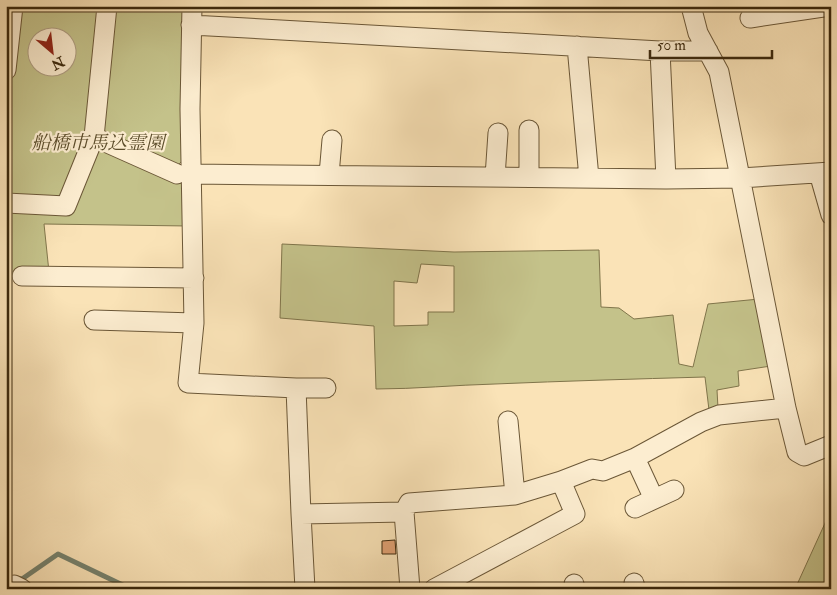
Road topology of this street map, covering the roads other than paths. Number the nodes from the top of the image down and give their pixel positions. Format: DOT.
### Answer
graph roads {
  1 [pos="13,6"];
  2 [pos="107,6"];
  3 [pos="690,6"];
  4 [pos="830,6"];
  5 [pos="192,15"];
  6 [pos="750,18"];
  7 [pos="577,46"];
  8 [pos="660,51"];
  9 [pos="708,51"];
  10 [pos="6,70"];
  11 [pos="529,130"];
  12 [pos="498,133"];
  13 [pos="94,137"];
  14 [pos="332,140"];
  15 [pos="825,172"];
  16 [pos="184,174"];
  17 [pos="329,175"];
  18 [pos="496,177"];
  19 [pos="529,177"];
  20 [pos="589,178"];
  21 [pos="740,178"];
  22 [pos="666,179"];
  23 [pos="6,203"];
  24 [pos="831,215"];
  25 [pos="22,276"];
  26 [pos="194,278"];
  27 [pos="94,320"];
  28 [pos="194,323"];
  29 [pos="296,388"];
  30 [pos="326,388"];
  31 [pos="786,408"];
  32 [pos="508,421"];
  33 [pos="831,445"];
  34 [pos="635,458"];
  35 [pos="561,481"];
  36 [pos="674,490"];
  37 [pos="515,495"];
  38 [pos="654,499"];
  39 [pos="635,508"];
  40 [pos="404,512"];
  41 [pos="301,514"];
  42 [pos="306,589"];
  43 [pos="410,589"];
  44 [pos="434,589"];
  1 -- 10 [label="street"];
  2 -- 13 [label="street"];
  3 -- 9 [label="street"];
  4 -- 6 [label="street"];
  5 -- 7 [label="street"];
  5 -- 16 [label="street"];
  7 -- 8 [label="street"];
  7 -- 20 [label="street"];
  8 -- 9 [label="street"];
  8 -- 22 [label="street"];
  9 -- 21 [label="street"];
  11 -- 19 [label="street"];
  12 -- 18 [label="street"];
  13 -- 16 [label="street"];
  13 -- 23 [label="street"];
  14 -- 17 [label="street"];
  15 -- 21 [label="street"];
  15 -- 24 [label="street"];
  16 -- 17 [label="street"];
  16 -- 26 [label="street"];
  17 -- 18 [label="street"];
  18 -- 19 [label="street"];
  19 -- 20 [label="street"];
  20 -- 22 [label="street"];
  21 -- 22 [label="street"];
  21 -- 31 [label="street"];
  25 -- 26 [label="street"];
  26 -- 28 [label="street"];
  27 -- 28 [label="street"];
  28 -- 29 [label="street"];
  29 -- 30 [label="street"];
  29 -- 41 [label="street"];
  31 -- 33 [label="street"];
  31 -- 34 [label="street"];
  32 -- 37 [label="street"];
  34 -- 35 [label="street"];
  34 -- 38 [label="street"];
  35 -- 37 [label="street"];
  35 -- 44 [label="street"];
  36 -- 38 [label="street"];
  37 -- 40 [label="street"];
  38 -- 39 [label="street"];
  40 -- 41 [label="street"];
  40 -- 43 [label="street"];
  41 -- 42 [label="street"];
}
